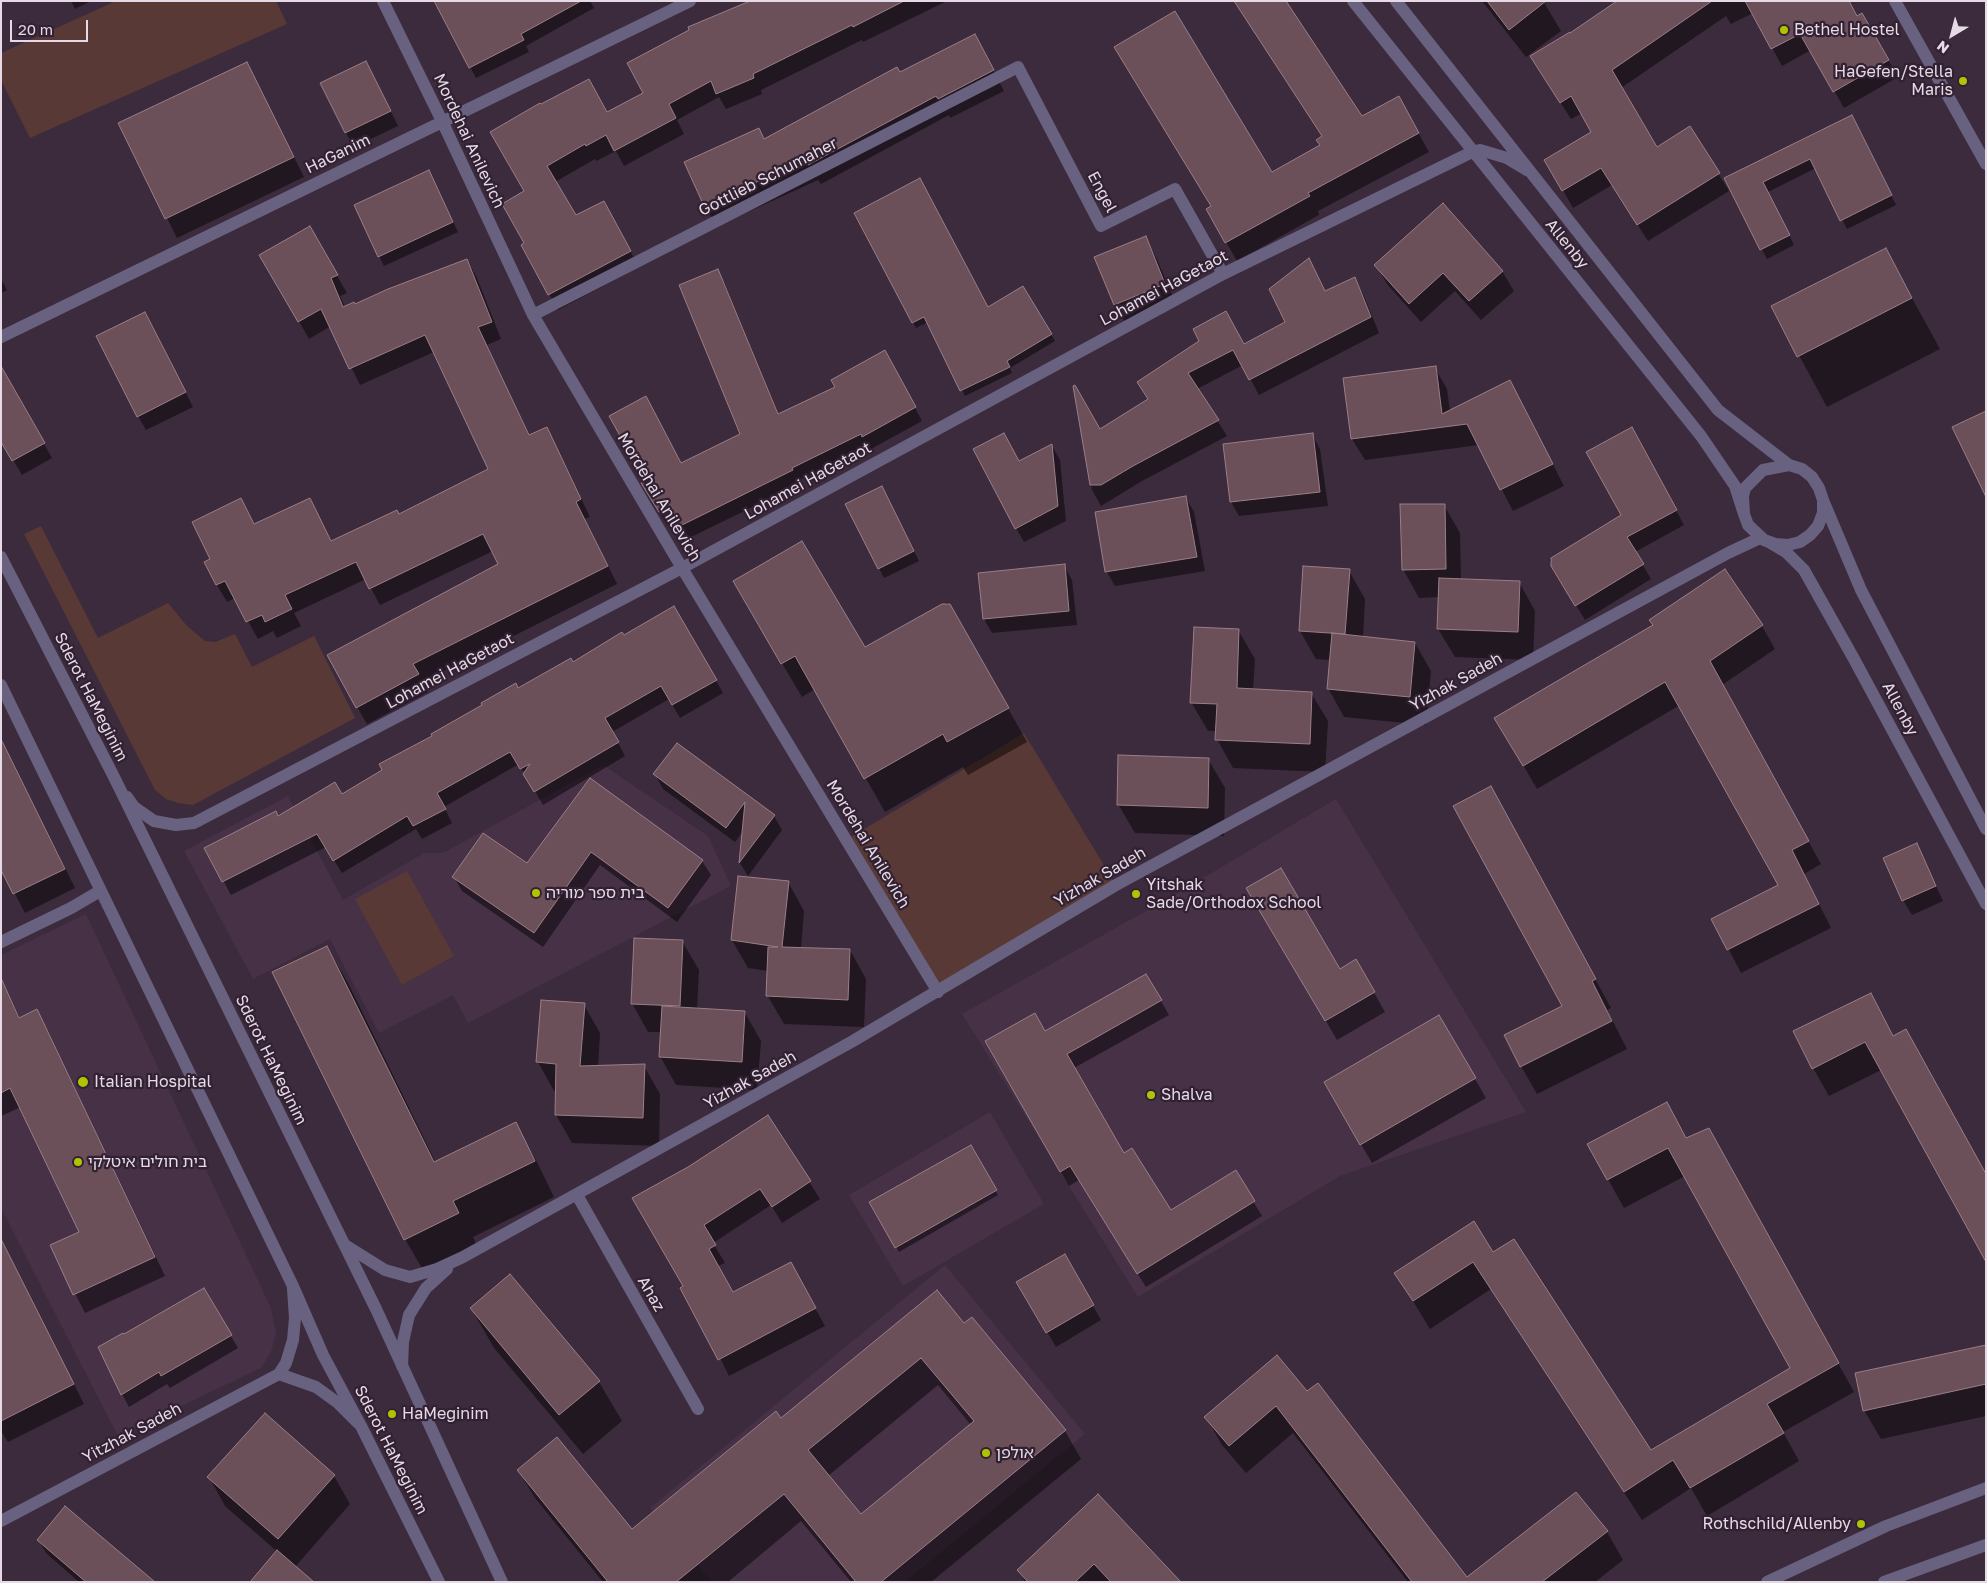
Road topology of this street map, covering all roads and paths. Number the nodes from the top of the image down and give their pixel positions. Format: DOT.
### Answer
graph roads {
  1 [pos="383,1"];
  2 [pos="690,1"];
  3 [pos="1353,1"];
  4 [pos="1396,1"];
  5 [pos="1895,1"];
  6 [pos="1018,67"];
  7 [pos="442,121"];
  8 [pos="1472,152"];
  9 [pos="1986,164"];
  10 [pos="1531,172"];
  11 [pos="1223,274"];
  12 [pos="533,315"];
  13 [pos="1,338"];
  14 [pos="1789,465"];
  15 [pos="1823,500"];
  16 [pos="1744,514"];
  17 [pos="1765,540"];
  18 [pos="1,557"];
  19 [pos="682,568"];
  20 [pos="1,685"];
  21 [pos="113,775"];
  22 [pos="1986,829"];
  23 [pos="100,891"];
  24 [pos="1986,904"];
  25 [pos="1,942"];
  26 [pos="938,992"];
  27 [pos="577,1195"];
  28 [pos="344,1246"];
  29 [pos="463,1257"];
  30 [pos="292,1284"];
  31 [pos="402,1366"];
  32 [pos="279,1374"];
  33 [pos="698,1409"];
  34 [pos="361,1426"];
  35 [pos="1986,1488"];
  36 [pos="1,1521"];
  37 [pos="1986,1545"];
  38 [pos="439,1582"];
  39 [pos="502,1582"];
  40 [pos="1767,1582"];
  41 [pos="1884,1582"];
  1 -- 7 [label="street, Mordehai Anilevich"];
  2 -- 7 [label="street, HaGanim"];
  3 -- 8 [label="street, Allenby"];
  4 -- 10 [label="street, Allenby"];
  5 -- 9 [label="street"];
  6 -- 11 [label="street, Engel"];
  6 -- 12 [label="street, Gottlieb Schumaher"];
  7 -- 12 [label="street, Mordehai Anilevich"];
  7 -- 13 [label="street, HaGanim"];
  8 -- 10 [label="street"];
  8 -- 11 [label="street, Lohamei HaGetaot"];
  8 -- 16 [label="street, Allenby"];
  10 -- 14 [label="street, Allenby"];
  11 -- 19 [label="street, Lohamei HaGetaot"];
  12 -- 19 [label="street, Mordehai Anilevich"];
  14 -- 15 [label="street, Allenby"];
  14 -- 16 [label="street"];
  15 -- 17 [label="street"];
  15 -- 22 [label="street, Allenby"];
  16 -- 17 [label="street, Allenby"];
  17 -- 24 [label="street, Allenby"];
  17 -- 26 [label="street, Yizhak Sadeh"];
  18 -- 21 [label="street, Sderot HaMeginim"];
  19 -- 21 [label="street, Lohamei HaGetaot"];
  19 -- 26 [label="street, Mordehai Anilevich"];
  20 -- 23 [label="street, Sderot HaMeginim"];
  21 -- 28 [label="street, Sderot HaMeginim"];
  23 -- 25 [label="street"];
  23 -- 30 [label="street, Sderot HaMeginim"];
  26 -- 27 [label="street, Yizhak Sadeh"];
  27 -- 29 [label="street, Yizhak Sadeh"];
  27 -- 33 [label="street, Ahaz"];
  28 -- 29 [label="street, Yizhak Sadeh"];
  28 -- 31 [label="street, Sderot HaMeginim"];
  29 -- 31 [label="street, Yizhak Sadeh"];
  30 -- 32 [label="street"];
  30 -- 34 [label="street, Sderot HaMeginim"];
  31 -- 39 [label="street, Sderot HaMeginim"];
  32 -- 34 [label="street"];
  32 -- 36 [label="street, Yitzhak Sadeh"];
  34 -- 38 [label="street, Sderot HaMeginim"];
  35 -- 40 [label="street"];
  37 -- 41 [label="street"];
}
